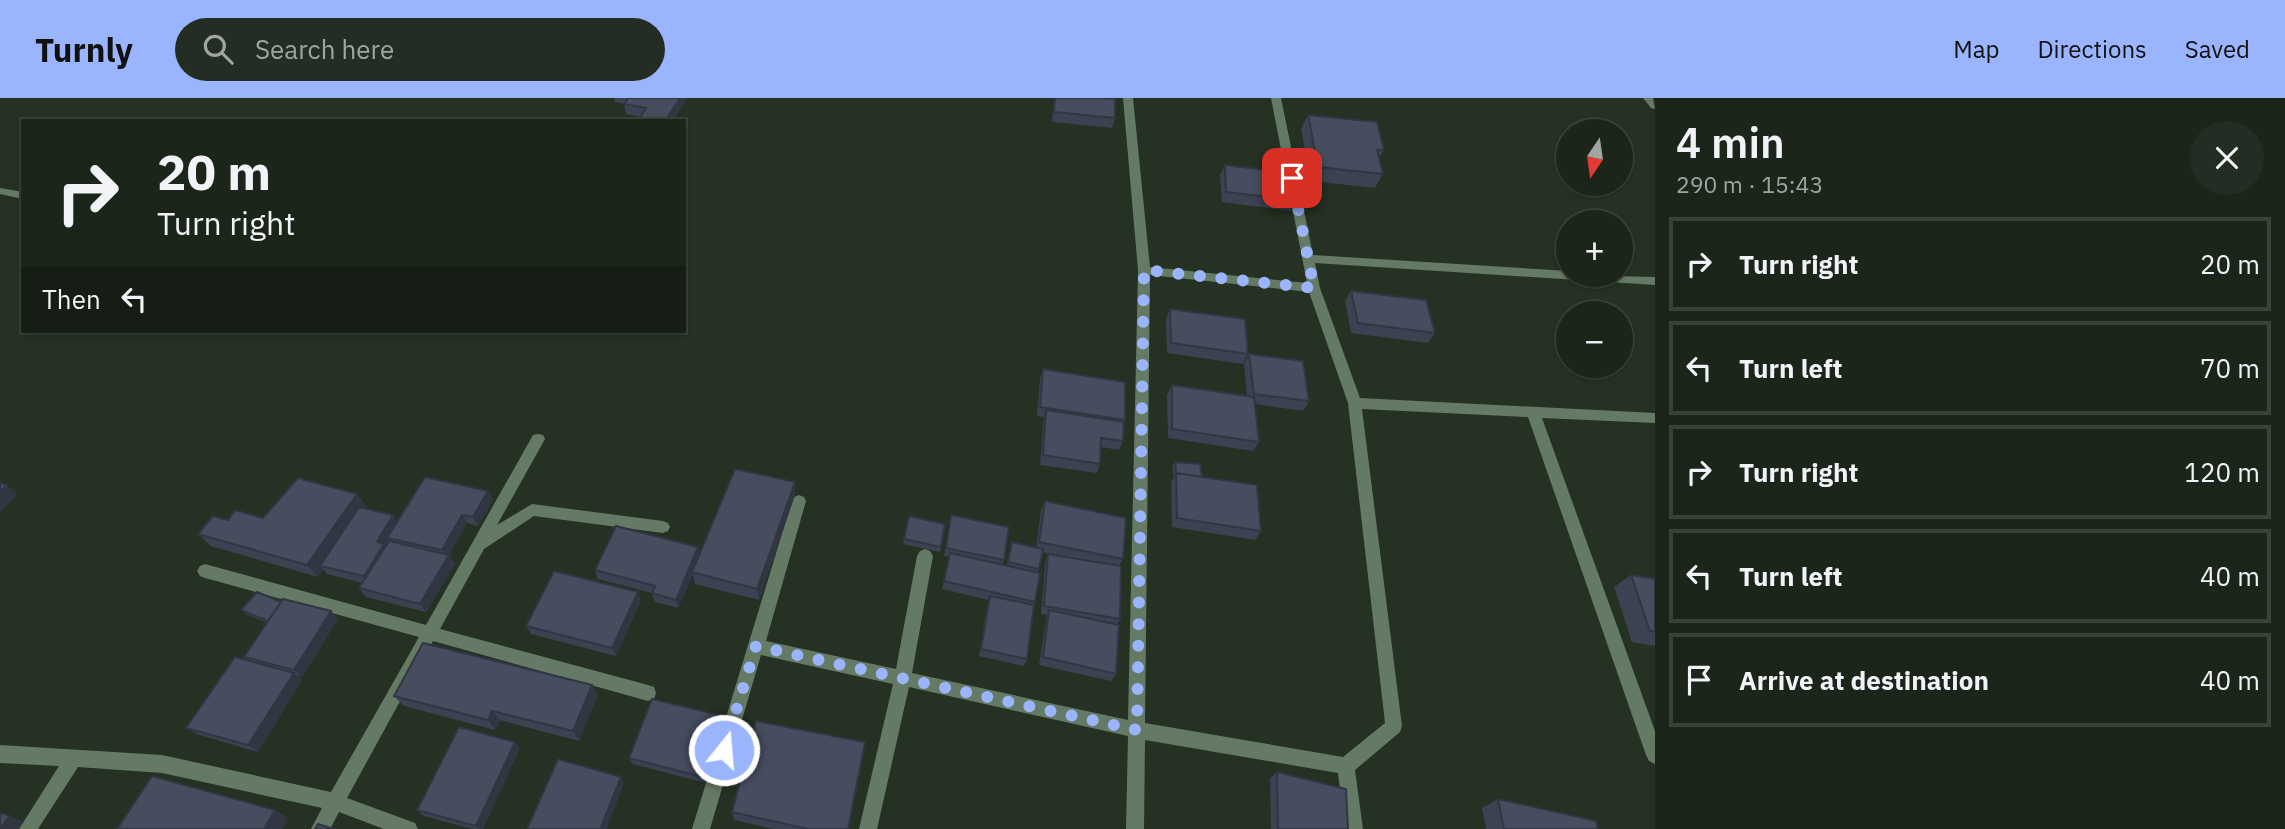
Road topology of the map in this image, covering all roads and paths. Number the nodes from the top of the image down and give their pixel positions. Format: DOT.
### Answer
graph roads {
  1 [pos="1128,98"];
  2 [pos="1276,98"];
  3 [pos="1648,98"];
  4 [pos="1655,106"];
  5 [pos="0,191"];
  6 [pos="21,196"];
  7 [pos="1308,259"];
  8 [pos="1144,270"];
  9 [pos="1655,281"];
  10 [pos="1314,288"];
  11 [pos="1355,403"];
  12 [pos="1533,412"];
  13 [pos="1655,418"];
  14 [pos="538,439"];
  15 [pos="799,501"];
  16 [pos="663,527"];
  17 [pos="477,547"];
  18 [pos="925,556"];
  19 [pos="205,570"];
  20 [pos="428,634"];
  21 [pos="756,646"];
  22 [pos="903,678"];
  23 [pos="648,693"];
  24 [pos="1137,730"];
  25 [pos="0,754"];
  26 [pos="1655,755"];
  27 [pos="74,758"];
  28 [pos="1346,766"];
  29 [pos="335,802"];
  30 [pos="28,829"];
  31 [pos="320,829"];
  32 [pos="409,829"];
  33 [pos="701,829"];
  34 [pos="868,829"];
  35 [pos="1135,829"];
  36 [pos="1354,829"];
  1 -- 8 [label="street"];
  2 -- 7 [label="street"];
  3 -- 4 [label="street"];
  5 -- 6 [label="street"];
  7 -- 9 [label="street"];
  7 -- 10 [label="street"];
  8 -- 10 [label="street"];
  8 -- 24 [label="street"];
  10 -- 11 [label="street"];
  11 -- 12 [label="street"];
  11 -- 28 [label="street"];
  12 -- 13 [label="street"];
  12 -- 26 [label="street"];
  14 -- 17 [label="street"];
  15 -- 21 [label="street"];
  16 -- 17 [label="street"];
  17 -- 20 [label="street"];
  18 -- 22 [label="street"];
  19 -- 20 [label="street"];
  20 -- 23 [label="street"];
  20 -- 29 [label="street"];
  21 -- 22 [label="street"];
  21 -- 33 [label="street"];
  22 -- 24 [label="street"];
  22 -- 34 [label="street"];
  24 -- 28 [label="street"];
  24 -- 35 [label="street"];
  25 -- 27 [label="street"];
  27 -- 29 [label="street"];
  27 -- 30 [label="street"];
  28 -- 36 [label="street"];
  29 -- 31 [label="street"];
  29 -- 32 [label="street"];
}
